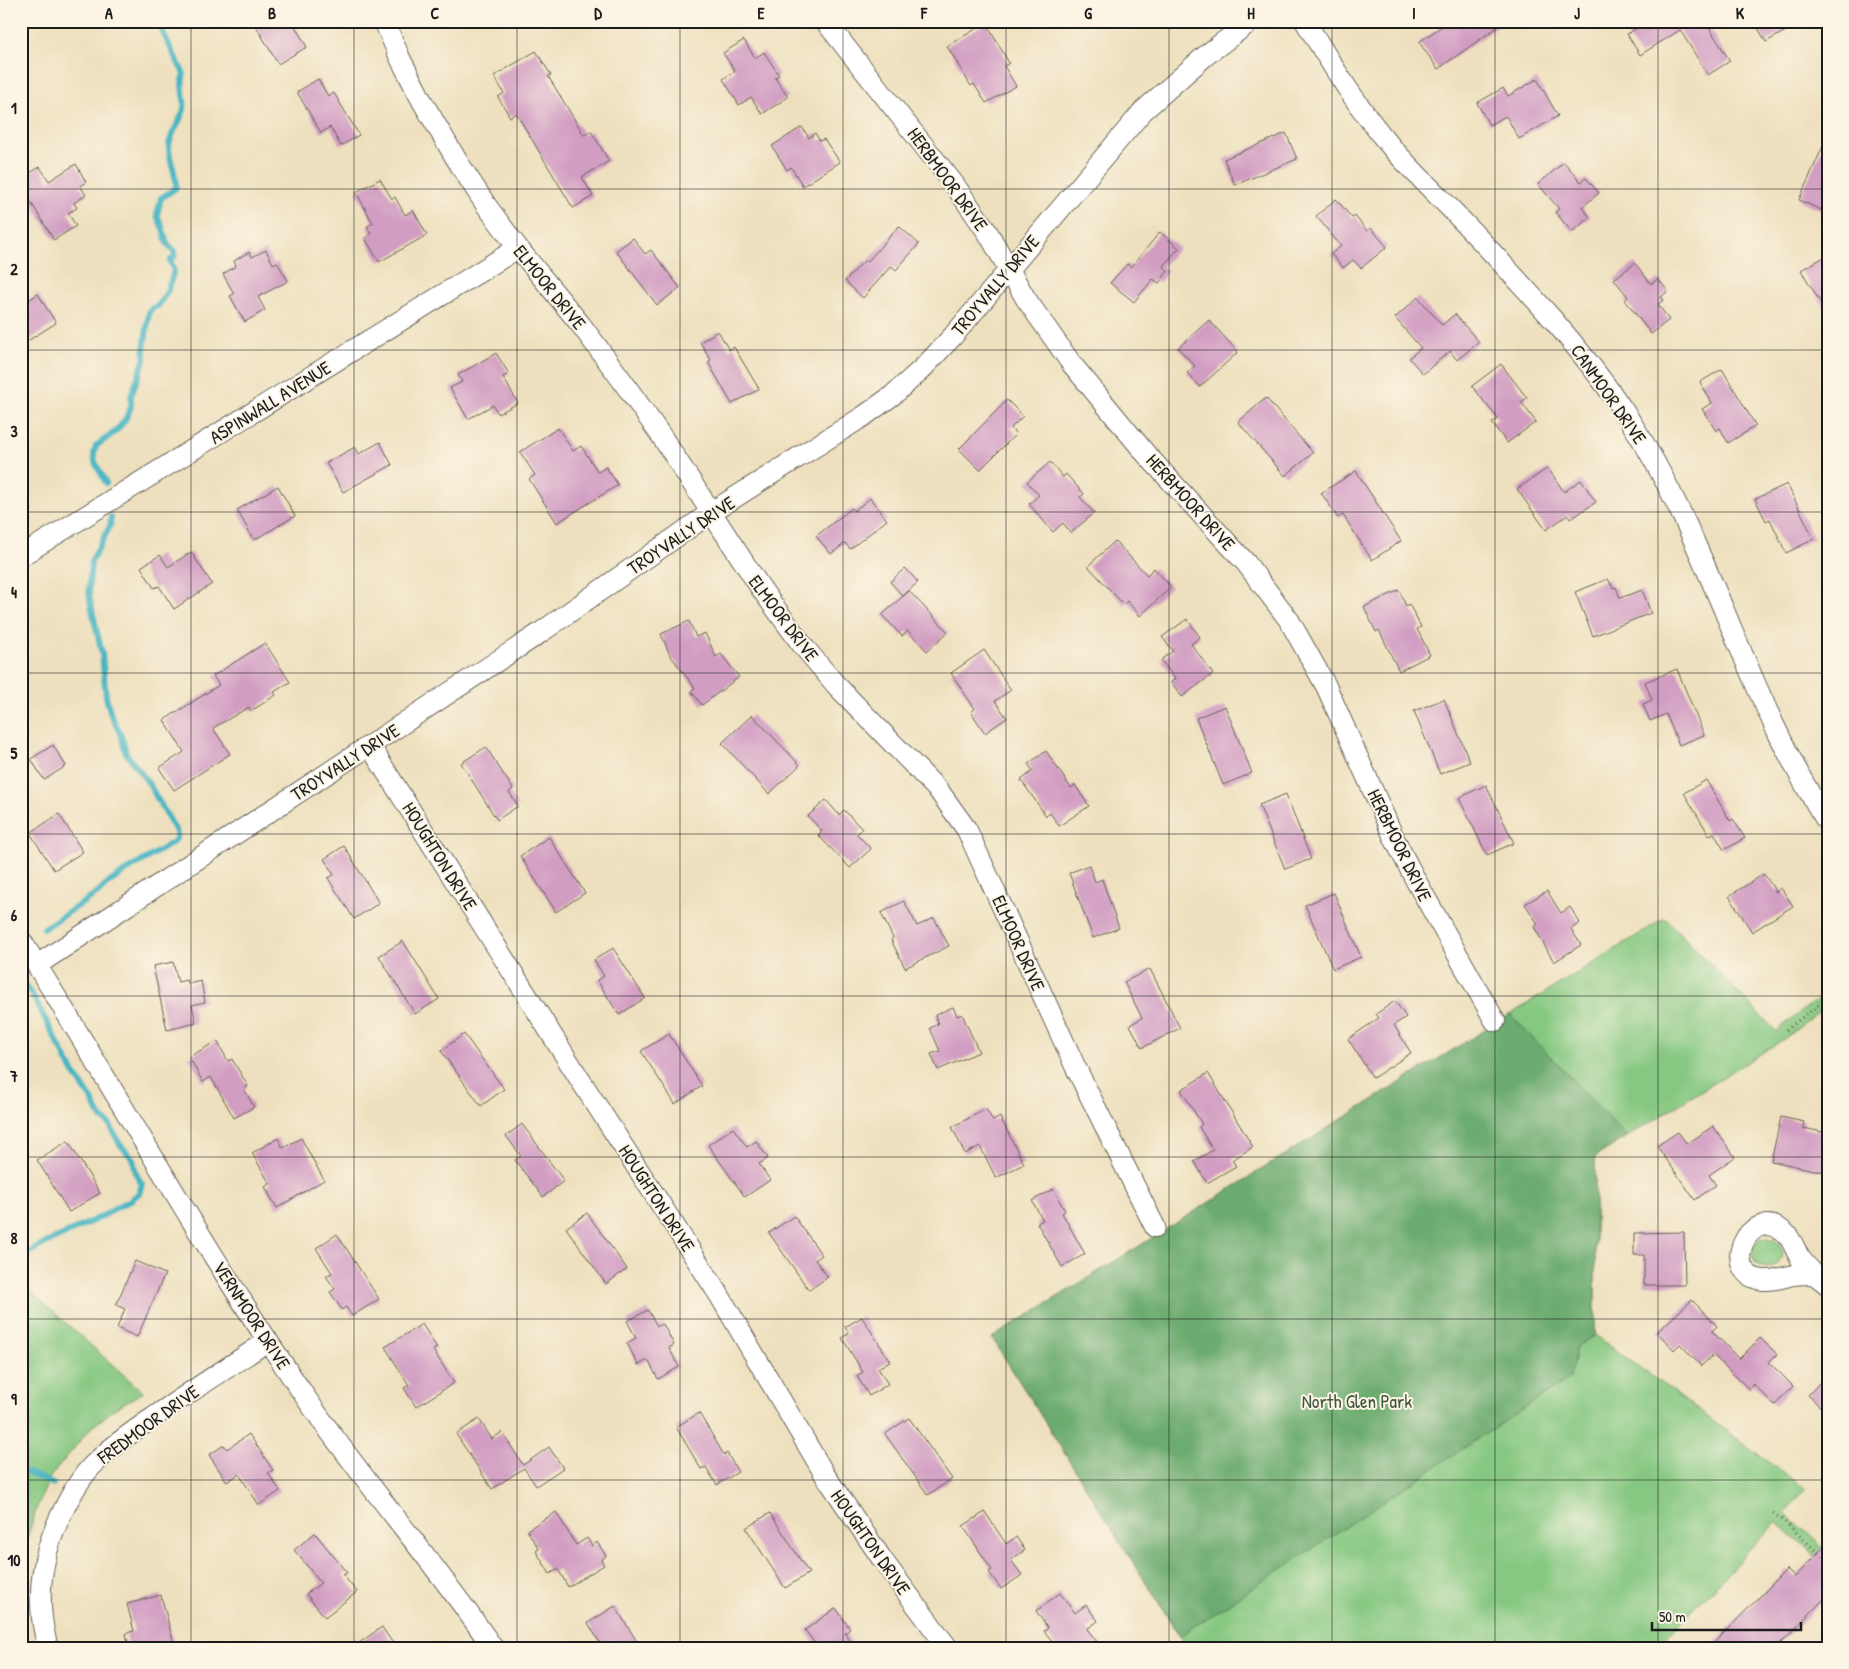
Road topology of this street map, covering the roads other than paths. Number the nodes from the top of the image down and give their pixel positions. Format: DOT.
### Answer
graph roads {
  1 [pos="384,21"];
  2 [pos="826,21"];
  3 [pos="1251,21"];
  4 [pos="1305,21"];
  5 [pos="518,248"];
  6 [pos="1009,269"];
  7 [pos="710,513"];
  8 [pos="21,556"];
  9 [pos="370,746"];
  10 [pos="1828,823"];
  11 [pos="21,940"];
  12 [pos="37,965"];
  13 [pos="1495,1021"];
  14 [pos="1155,1227"];
  15 [pos="268,1341"];
  16 [pos="48,1648"];
  17 [pos="493,1648"];
  18 [pos="948,1648"];
  1 -- 5 [label="street, ELMOOR DRIVE"];
  2 -- 6 [label="street, HERBMOOR DRIVE"];
  3 -- 6 [label="street, TROYVALLY DRIVE"];
  4 -- 10 [label="street, CANMOOR DRIVE"];
  5 -- 7 [label="street, ELMOOR DRIVE"];
  5 -- 8 [label="street, ASPINWALL AVENUE"];
  6 -- 7 [label="street, TROYVALLY DRIVE"];
  6 -- 13 [label="street, HERBMOOR DRIVE"];
  7 -- 9 [label="street, TROYVALLY DRIVE"];
  7 -- 14 [label="street, ELMOOR DRIVE"];
  9 -- 12 [label="street, TROYVALLY DRIVE"];
  9 -- 18 [label="street, HOUGHTON DRIVE"];
  11 -- 12 [label="street, VERNMOOR DRIVE"];
  12 -- 15 [label="street, VERNMOOR DRIVE"];
  15 -- 16 [label="street, FREDMOOR DRIVE"];
  15 -- 17 [label="street, VERNMOOR DRIVE"];
}
